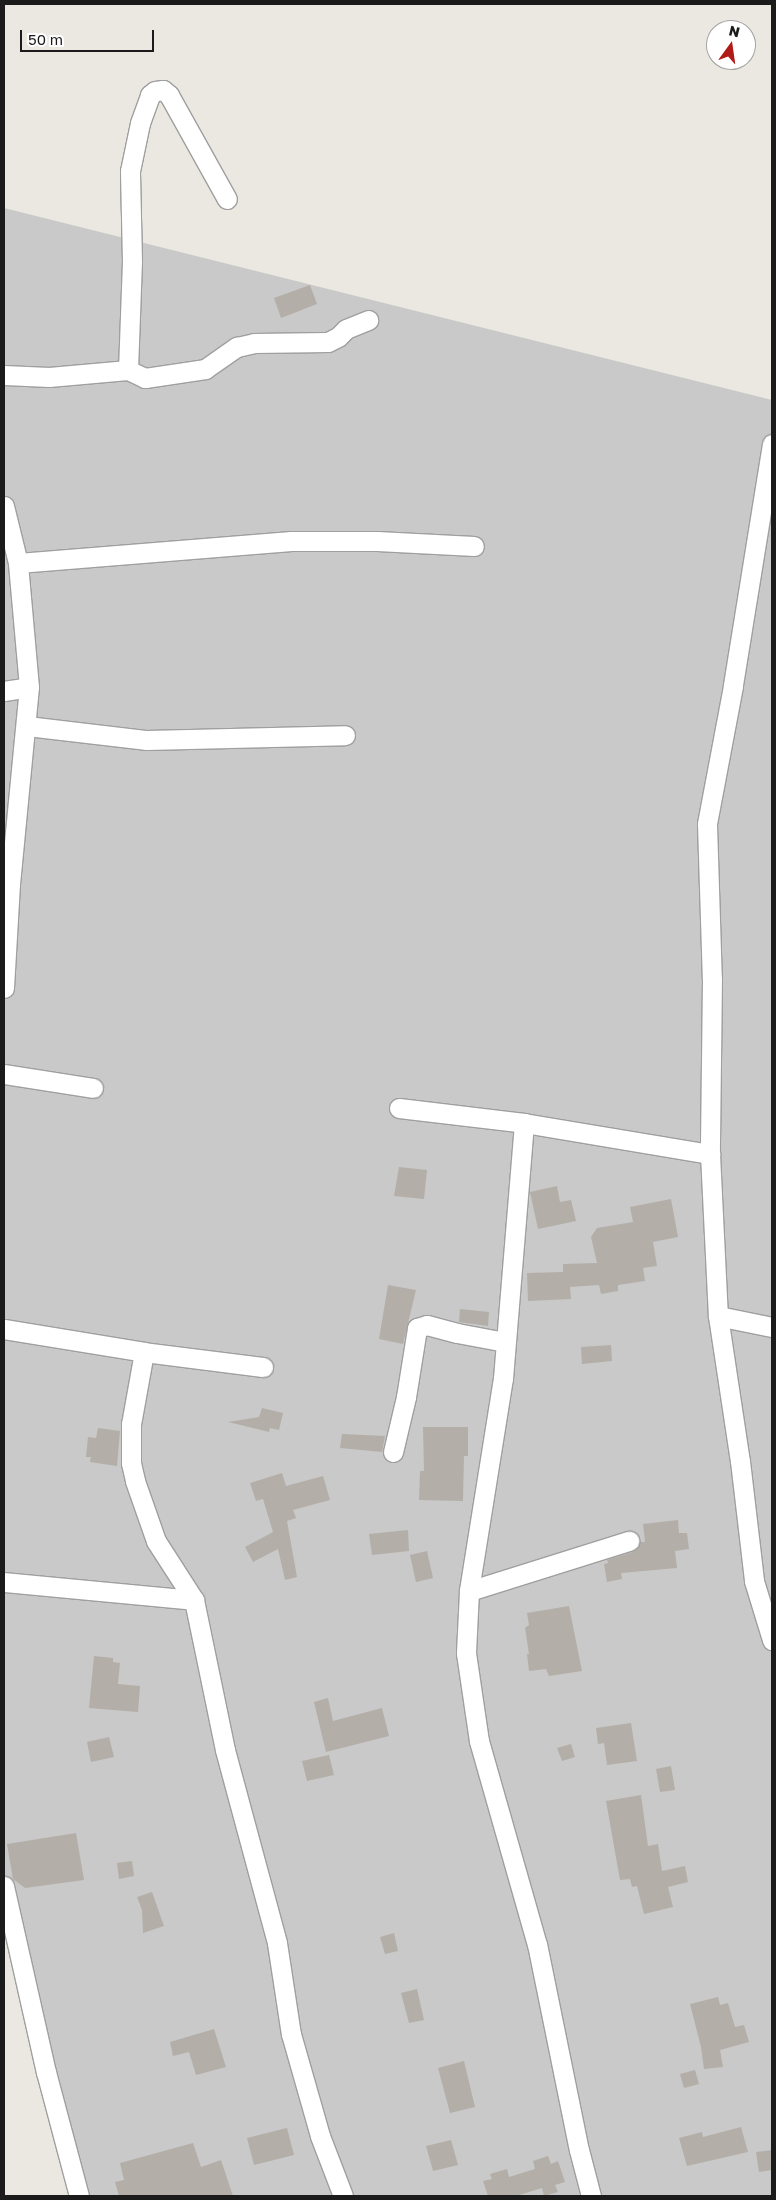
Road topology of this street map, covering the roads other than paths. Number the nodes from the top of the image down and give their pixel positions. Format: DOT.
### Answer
graph roads {
  1 [pos="227,199"];
  2 [pos="368,320"];
  3 [pos="128,370"];
  4 [pos="4,375"];
  5 [pos="772,444"];
  6 [pos="4,506"];
  7 [pos="7,537"];
  8 [pos="474,546"];
  9 [pos="18,563"];
  10 [pos="29,687"];
  11 [pos="4,691"];
  12 [pos="27,726"];
  13 [pos="345,735"];
  14 [pos="7,883"];
  15 [pos="4,988"];
  16 [pos="4,1074"];
  17 [pos="93,1088"];
  18 [pos="398,1108"];
  19 [pos="524,1123"];
  20 [pos="710,1154"];
  21 [pos="718,1316"];
  22 [pos="772,1327"];
  23 [pos="4,1329"];
  24 [pos="505,1342"];
  25 [pos="144,1352"];
  26 [pos="262,1367"];
  27 [pos="393,1452"];
  28 [pos="629,1541"];
  29 [pos="4,1582"];
  30 [pos="469,1592"];
  31 [pos="194,1600"];
  32 [pos="772,1640"];
  33 [pos="4,1886"];
  34 [pos="79,2196"];
  35 [pos="343,2196"];
  36 [pos="592,2196"];
  1 -- 3 [label="street"];
  2 -- 3 [label="street"];
  3 -- 4 [label="street"];
  5 -- 20 [label="street"];
  6 -- 7 [label="street"];
  7 -- 9 [label="street"];
  8 -- 9 [label="street"];
  9 -- 10 [label="street"];
  10 -- 11 [label="street"];
  10 -- 12 [label="street"];
  12 -- 13 [label="street"];
  12 -- 14 [label="street"];
  14 -- 15 [label="street"];
  16 -- 17 [label="street"];
  18 -- 19 [label="street"];
  19 -- 20 [label="street"];
  19 -- 24 [label="street"];
  20 -- 21 [label="street"];
  21 -- 22 [label="street"];
  21 -- 32 [label="street"];
  23 -- 25 [label="street"];
  24 -- 27 [label="street"];
  24 -- 30 [label="street"];
  25 -- 26 [label="street"];
  25 -- 31 [label="street"];
  28 -- 30 [label="street"];
  29 -- 31 [label="street"];
  30 -- 36 [label="street"];
  31 -- 35 [label="street"];
  33 -- 34 [label="street"];
}
